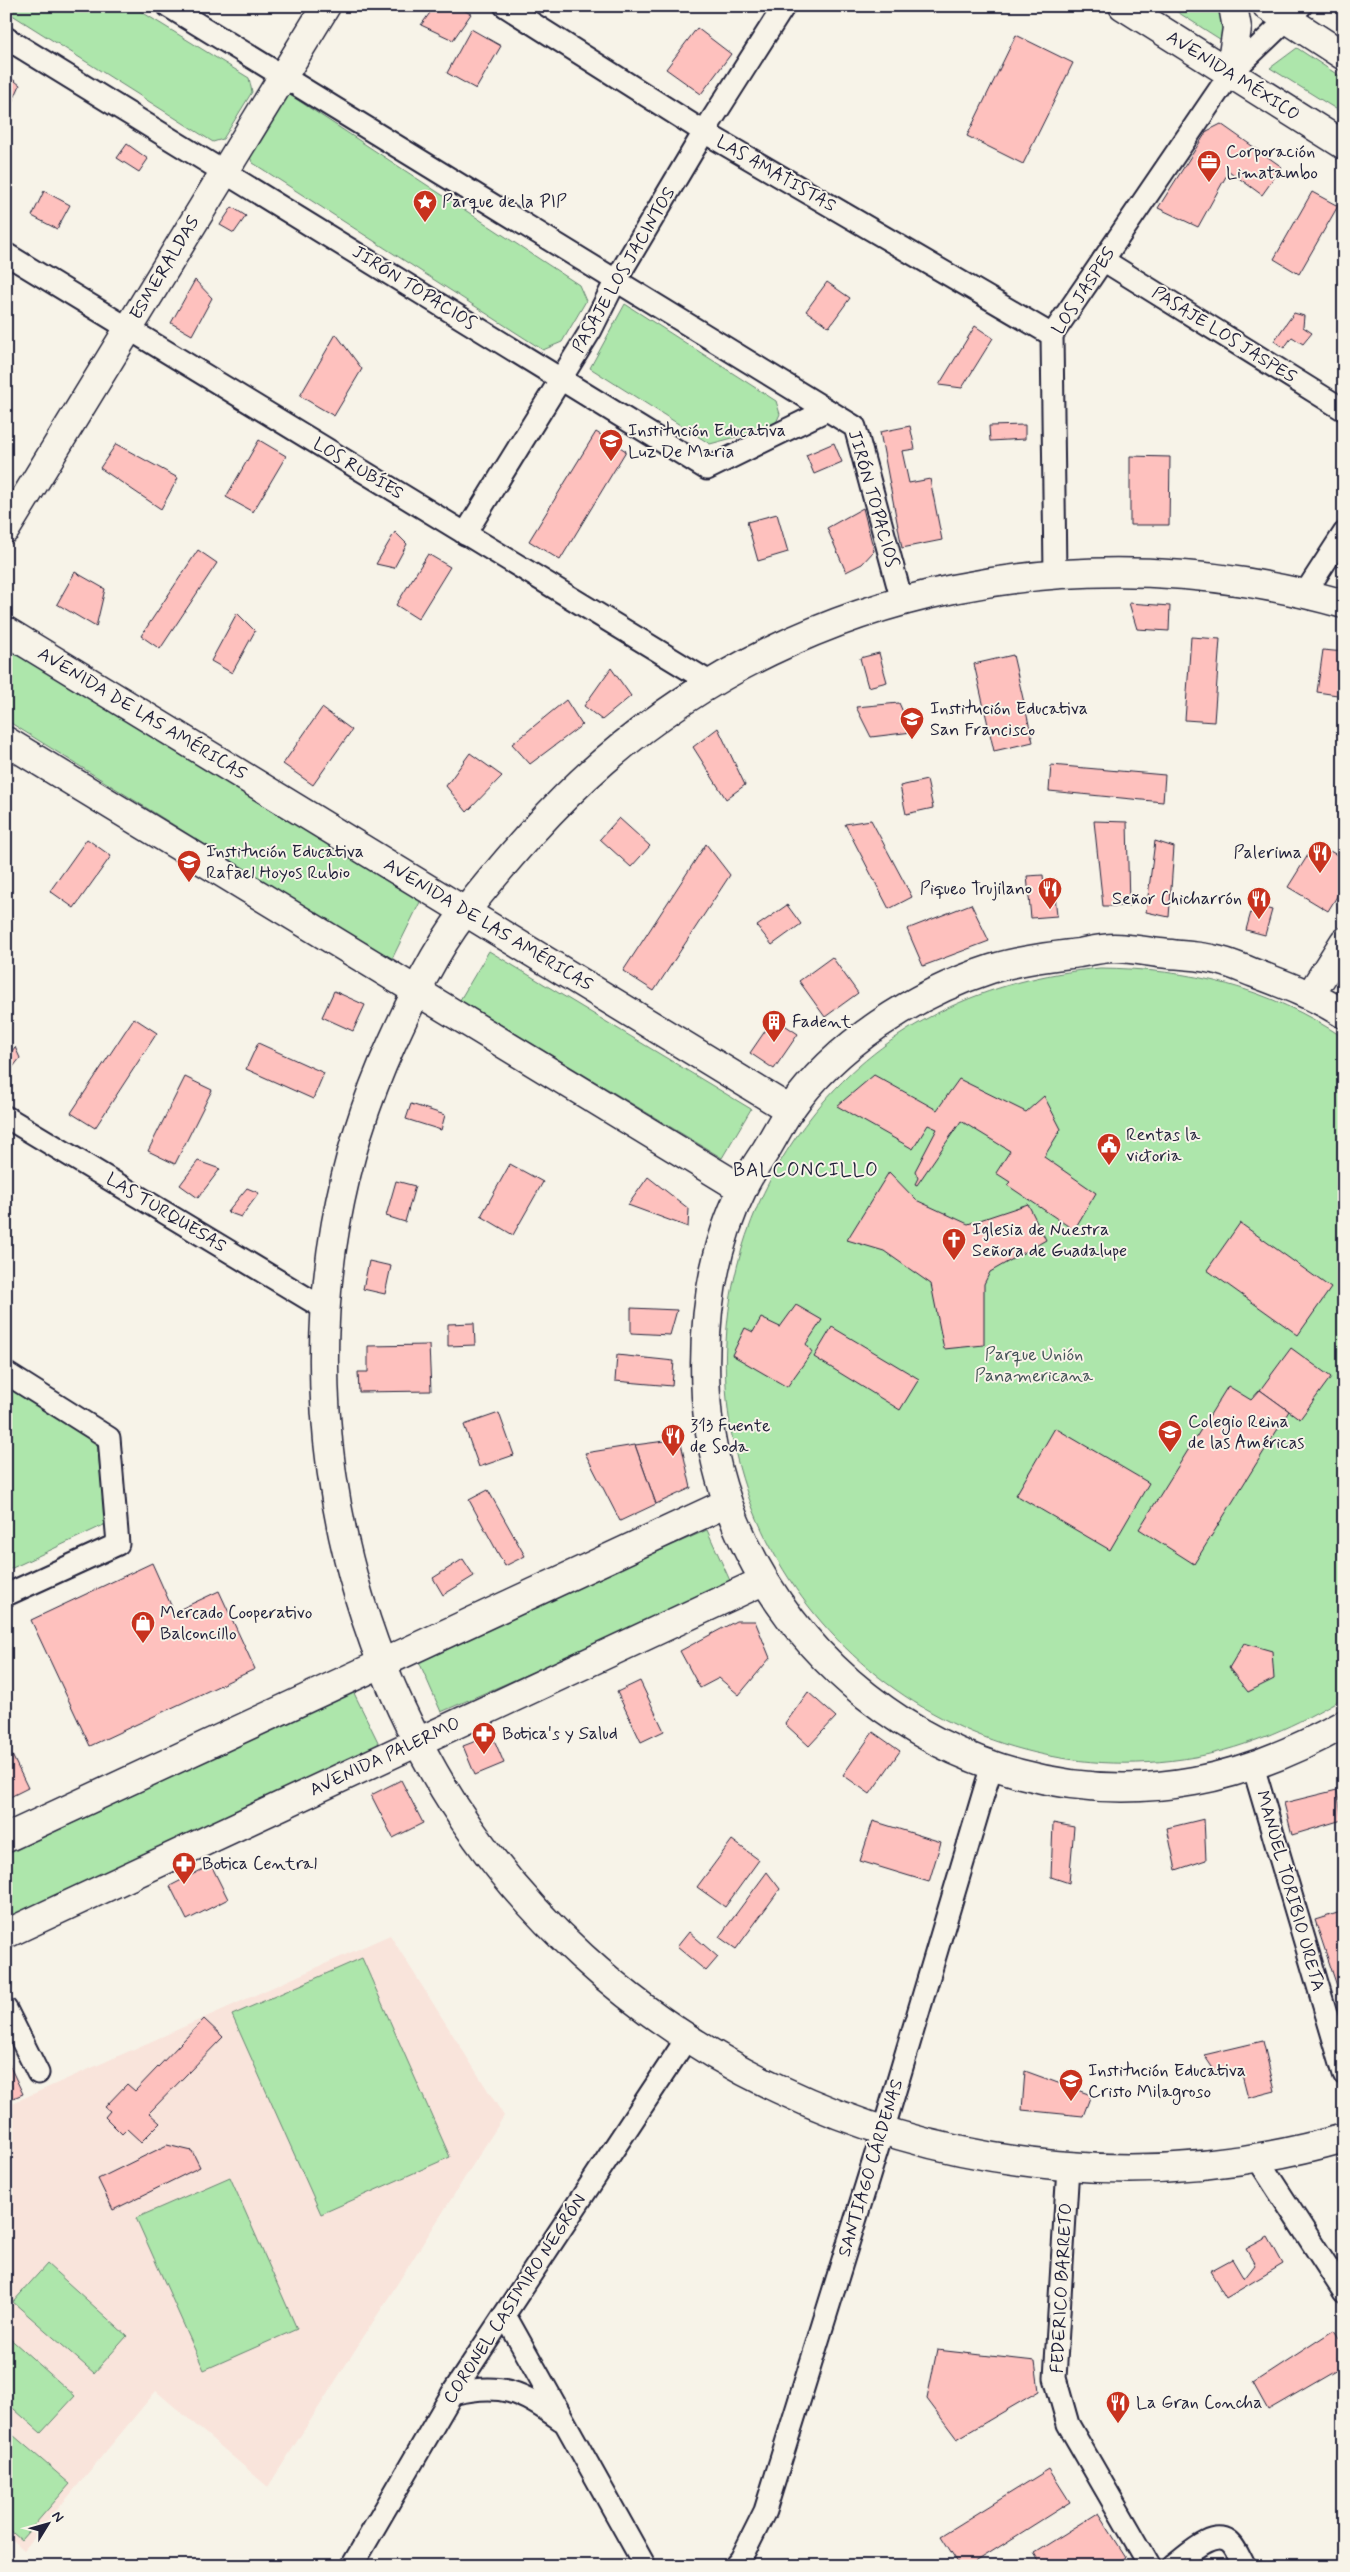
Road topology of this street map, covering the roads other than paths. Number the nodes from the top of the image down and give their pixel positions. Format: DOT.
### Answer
graph roads {
  1 [pos="168,6"];
  2 [pos="326,6"];
  3 [pos="505,6"];
  4 [pos="784,6"];
  5 [pos="1124,6"];
  6 [pos="1233,6"];
  7 [pos="1285,11"];
  8 [pos="6,38"];
  9 [pos="1344,56"];
  10 [pos="1230,74"];
  11 [pos="283,76"];
  12 [pos="704,132"];
  13 [pos="1344,145"];
  14 [pos="224,172"];
  15 [pos="6,254"];
  16 [pos="1103,260"];
  17 [pos="616,280"];
  18 [pos="128,328"];
  19 [pos="1052,335"];
  20 [pos="561,379"];
  21 [pos="827,410"];
  22 [pos="1344,410"];
  23 [pos="6,529"];
  24 [pos="1344,533"];
  25 [pos="465,534"];
  26 [pos="1055,574"];
  27 [pos="1305,593"];
  28 [pos="902,601"];
  29 [pos="1344,604"];
  30 [pos="6,631"];
  31 [pos="711,683"];
  32 [pos="6,740"];
  33 [pos="465,911"];
  34 [pos="1344,942"];
  35 [pos="416,991"];
  36 [pos="1311,994"];
  37 [pos="1344,1014"];
  38 [pos="790,1110"];
  39 [pos="6,1116"];
  40 [pos="742,1189"];
  41 [pos="325,1309"];
  42 [pos="6,1373"];
  43 [pos="727,1503"];
  44 [pos="763,1581"];
  45 [pos="6,1595"];
  46 [pos="380,1663"];
  47 [pos="1344,1724"];
  48 [pos="417,1742"];
  49 [pos="992,1765"];
  50 [pos="1253,1766"];
  51 [pos="6,1838"];
  52 [pos="6,1934"];
  53 [pos="6,2009"];
  54 [pos="687,2038"];
  55 [pos="38,2073"];
  56 [pos="1344,2074"];
  57 [pos="883,2131"];
  58 [pos="1344,2138"];
  59 [pos="1257,2158"];
  60 [pos="1068,2167"];
  61 [pos="1344,2292"];
  62 [pos="504,2315"];
  63 [pos="452,2394"];
  64 [pos="565,2423"];
  65 [pos="352,2566"];
  66 [pos="645,2566"];
  67 [pos="735,2566"];
  68 [pos="1150,2566"];
  69 [pos="1173,2566"];
  70 [pos="1244,2566"];
  1 -- 11 [label="street, JIRÓN TOPACIOS"];
  2 -- 11 [label="street, ESMERALDAS"];
  3 -- 12 [label="street, LAS AMATISTAS"];
  4 -- 12 [label="street, PASAJE LOS JACINTOS"];
  5 -- 10 [label="street, AVENIDA MÉXICO"];
  6 -- 10 [label="street"];
  7 -- 9 [label="street"];
  7 -- 10 [label="street, LOS JASPES"];
  8 -- 14 [label="street, JIRÓN TOPACIOS"];
  10 -- 13 [label="street, AVENIDA MÉXICO"];
  10 -- 16 [label="street, LOS JASPES"];
  11 -- 14 [label="street, ESMERALDAS"];
  11 -- 17 [label="street, JIRÓN TOPACIOS"];
  12 -- 17 [label="street, PASAJE LOS JACINTOS"];
  12 -- 19 [label="street, LAS AMATISTAS"];
  14 -- 18 [label="street, ESMERALDAS"];
  14 -- 20 [label="street, JIRÓN TOPACIOS"];
  15 -- 18 [label="street, LOS RUBÍES"];
  16 -- 19 [label="street, LOS JASPES"];
  16 -- 22 [label="street, PASAJE LOS JASPES"];
  17 -- 20 [label="street, PASAJE LOS JACINTOS"];
  17 -- 21 [label="street, JIRÓN TOPACIOS"];
  18 -- 23 [label="street, ESMERALDAS"];
  18 -- 25 [label="street, LOS RUBÍES"];
  19 -- 26 [label="street, LOS JASPES"];
  20 -- 21 [label="street, JIRÓN TOPACIOS"];
  20 -- 25 [label="street, PASAJE LOS JACINTOS"];
  21 -- 28 [label="street, JIRÓN TOPACIOS"];
  24 -- 27 [label="street"];
  25 -- 31 [label="street, LOS RUBÍES"];
  26 -- 27 [label="street"];
  26 -- 28 [label="street"];
  27 -- 29 [label="street"];
  28 -- 31 [label="street"];
  30 -- 33 [label="street, AVENIDA DE LAS AMÉRICAS"];
  31 -- 33 [label="street"];
  32 -- 35 [label="street"];
  33 -- 35 [label="street"];
  33 -- 38 [label="street, AVENIDA DE LAS AMÉRICAS"];
  34 -- 36 [label="street"];
  35 -- 40 [label="street"];
  35 -- 41 [label="street"];
  36 -- 37 [label="street"];
  36 -- 38 [label="street"];
  38 -- 40 [label="street"];
  39 -- 41 [label="street, LAS TURQUESAS"];
  40 -- 43 [label="street"];
  41 -- 46 [label="street"];
  42 -- 45 [label="street"];
  43 -- 44 [label="street"];
  43 -- 46 [label="street"];
  44 -- 48 [label="street, AVENIDA PALERMO"];
  44 -- 49 [label="street"];
  46 -- 48 [label="street"];
  46 -- 51 [label="street"];
  47 -- 50 [label="street"];
  48 -- 52 [label="street, AVENIDA PALERMO"];
  48 -- 54 [label="street"];
  49 -- 50 [label="street"];
  49 -- 57 [label="street, SANTIAGO CÁRDENAS"];
  50 -- 56 [label="street, MANUEL TORIBIO URETA"];
  53 -- 55 [label="street"];
  54 -- 57 [label="street"];
  54 -- 62 [label="street, CORONEL CASIMIRO NEGRÓN"];
  57 -- 60 [label="street"];
  57 -- 67 [label="street, SANTIAGO CÁRDENAS"];
  58 -- 59 [label="street"];
  59 -- 60 [label="street"];
  59 -- 61 [label="street"];
  60 -- 68 [label="street, FEDERICO BARRETO"];
  62 -- 63 [label="street, CORONEL CASIMIRO NEGRÓN"];
  62 -- 64 [label="street"];
  63 -- 64 [label="street"];
  63 -- 65 [label="street, CORONEL CASIMIRO NEGRÓN"];
  64 -- 66 [label="street"];
  69 -- 70 [label="street"];
}
